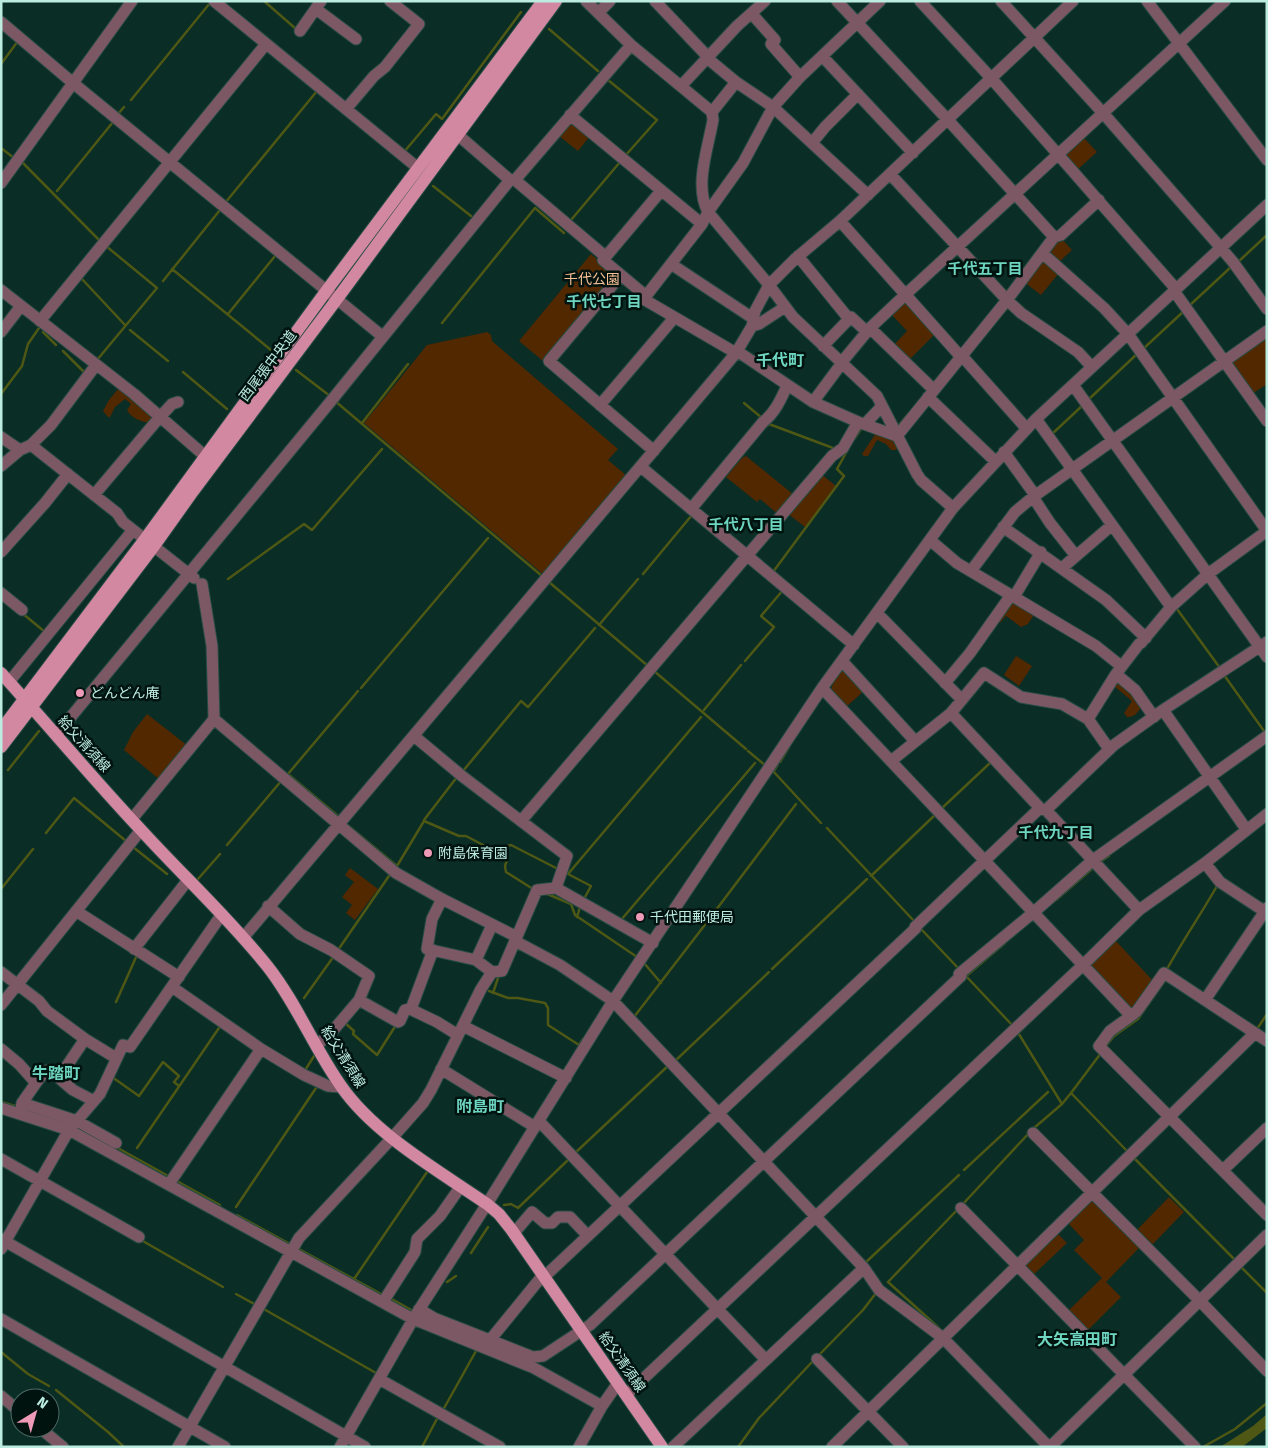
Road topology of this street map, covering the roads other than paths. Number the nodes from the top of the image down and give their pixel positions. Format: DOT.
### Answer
graph roads {
  1 [pos="132,1"];
  2 [pos="214,1"];
  3 [pos="390,1"];
  4 [pos="542,1"];
  5 [pos="556,1"];
  6 [pos="586,1"];
  7 [pos="610,1"];
  8 [pos="654,1"];
  9 [pos="765,1"];
  10 [pos="837,1"];
  11 [pos="880,1"];
  12 [pos="920,1"];
  13 [pos="1001,1"];
  14 [pos="1073,1"];
  15 [pos="1147,1"];
  16 [pos="1225,1"];
  17 [pos="318,5"];
  18 [pos="598,13"];
  19 [pos="752,14"];
  20 [pos="1,22"];
  21 [pos="857,23"];
  22 [pos="300,31"];
  23 [pos="1035,37"];
  24 [pos="356,39"];
  25 [pos="266,44"];
  26 [pos="1179,44"];
  27 [pos="631,45"];
  28 [pos="822,56"];
  29 [pos="707,57"];
  30 [pos="800,77"];
  31 [pos="991,78"];
  32 [pos="736,82"];
  33 [pos="73,83"];
  34 [pos="681,86"];
  35 [pos="858,94"];
  36 [pos="773,107"];
  37 [pos="346,108"];
  38 [pos="712,112"];
  39 [pos="1102,113"];
  40 [pos="570,116"];
  41 [pos="948,120"];
  42 [pos="458,135"];
  43 [pos="812,143"];
  44 [pos="913,153"];
  45 [pos="1058,154"];
  46 [pos="1267,160"];
  47 [pos="170,161"];
  48 [pos="418,168"];
  49 [pos="890,174"];
  50 [pos="513,180"];
  51 [pos="1,184"];
  52 [pos="661,192"];
  53 [pos="868,194"];
  54 [pos="1014,194"];
  55 [pos="1099,200"];
  56 [pos="1267,205"];
  57 [pos="708,212"];
  58 [pos="840,221"];
  59 [pos="702,224"];
  60 [pos="1054,238"];
  61 [pos="957,246"];
  62 [pos="1221,248"];
  63 [pos="1042,253"];
  64 [pos="798,256"];
  65 [pos="606,257"];
  66 [pos="671,264"];
  67 [pos="621,275"];
  68 [pos="769,285"];
  69 [pos="1,290"];
  70 [pos="327,290"];
  71 [pos="1175,290"];
  72 [pos="906,294"];
  73 [pos="646,296"];
  74 [pos="337,299"];
  75 [pos="1007,300"];
  76 [pos="21,306"];
  77 [pos="785,307"];
  78 [pos="1267,309"];
  79 [pos="674,318"];
  80 [pos="849,318"];
  81 [pos="40,321"];
  82 [pos="753,322"];
  83 [pos="868,330"];
  84 [pos="1267,330"];
  85 [pos="1,332"];
  86 [pos="1128,334"];
  87 [pos="382,336"];
  88 [pos="823,346"];
  89 [pos="737,352"];
  90 [pos="961,356"];
  91 [pos="1224,361"];
  92 [pos="842,363"];
  93 [pos="96,365"];
  94 [pos="1092,367"];
  95 [pos="1073,385"];
  96 [pos="787,386"];
  97 [pos="931,394"];
  98 [pos="1172,397"];
  99 [pos="178,402"];
  100 [pos="813,402"];
  101 [pos="600,405"];
  102 [pos="882,406"];
  103 [pos="159,418"];
  104 [pos="1036,419"];
  105 [pos="1267,421"];
  106 [pos="862,423"];
  107 [pos="1027,429"];
  108 [pos="1,436"];
  109 [pos="897,436"];
  110 [pos="1112,440"];
  111 [pos="31,445"];
  112 [pos="20,450"];
  113 [pos="654,452"];
  114 [pos="1004,452"];
  115 [pos="206,456"];
  116 [pos="995,461"];
  117 [pos="1,466"];
  118 [pos="641,467"];
  119 [pos="1071,468"];
  120 [pos="68,474"];
  121 [pos="94,495"];
  122 [pos="1034,496"];
  123 [pos="691,508"];
  124 [pos="953,508"];
  125 [pos="1112,525"];
  126 [pos="1004,527"];
  127 [pos="133,530"];
  128 [pos="1267,531"];
  129 [pos="930,540"];
  130 [pos="149,543"];
  131 [pos="1,552"];
  132 [pos="1041,552"];
  133 [pos="747,555"];
  134 [pos="1076,556"];
  135 [pos="1062,568"];
  136 [pos="971,572"];
  137 [pos="189,574"];
  138 [pos="1208,574"];
  139 [pos="87,587"];
  140 [pos="1,593"];
  141 [pos="1013,596"];
  142 [pos="101,598"];
  143 [pos="1171,608"];
  144 [pos="22,610"];
  145 [pos="67,611"];
  146 [pos="877,613"];
  147 [pos="82,623"];
  148 [pos="1146,638"];
  149 [pos="854,645"];
  150 [pos="1263,645"];
  151 [pos="29,658"];
  152 [pos="1267,658"];
  153 [pos="842,661"];
  154 [pos="1119,670"];
  155 [pos="46,672"];
  156 [pos="5,678"];
  157 [pos="944,683"];
  158 [pos="822,688"];
  159 [pos="962,700"];
  160 [pos="28,703"];
  161 [pos="951,713"];
  162 [pos="1158,714"];
  163 [pos="214,719"];
  164 [pos="1088,719"];
  165 [pos="1,730"];
  166 [pos="56,735"];
  167 [pos="414,736"];
  168 [pos="1267,736"];
  169 [pos="915,740"];
  170 [pos="1,747"];
  171 [pos="1109,749"];
  172 [pos="891,761"];
  173 [pos="1209,777"];
  174 [pos="1043,809"];
  175 [pos="1267,814"];
  176 [pos="132,819"];
  177 [pos="521,821"];
  178 [pos="339,823"];
  179 [pos="1246,829"];
  180 [pos="141,830"];
  181 [pos="985,860"];
  182 [pos="1093,860"];
  183 [pos="1205,863"];
  184 [pos="188,880"];
  185 [pos="556,888"];
  186 [pos="442,899"];
  187 [pos="268,906"];
  188 [pos="1139,910"];
  189 [pos="76,911"];
  190 [pos="1266,911"];
  191 [pos="1034,912"];
  192 [pos="222,914"];
  193 [pos="492,924"];
  194 [pos="243,938"];
  195 [pos="516,939"];
  196 [pos="652,943"];
  197 [pos="134,949"];
  198 [pos="432,950"];
  199 [pos="476,960"];
  200 [pos="1083,965"];
  201 [pos="1,972"];
  202 [pos="492,972"];
  203 [pos="175,982"];
  204 [pos="17,984"];
  205 [pos="359,1000"];
  206 [pos="1205,1000"];
  207 [pos="613,1001"];
  208 [pos="1,1005"];
  209 [pos="411,1010"];
  210 [pos="1131,1016"];
  211 [pos="460,1030"];
  212 [pos="1255,1033"];
  213 [pos="85,1039"];
  214 [pos="1267,1041"];
  215 [pos="317,1045"];
  216 [pos="261,1048"];
  217 [pos="1,1049"];
  218 [pos="116,1058"];
  219 [pos="441,1069"];
  220 [pos="60,1076"];
  221 [pos="566,1078"];
  222 [pos="36,1083"];
  223 [pos="341,1087"];
  224 [pos="94,1102"];
  225 [pos="1,1108"];
  226 [pos="21,1108"];
  227 [pos="719,1114"];
  228 [pos="1170,1116"];
  229 [pos="537,1124"];
  230 [pos="73,1125"];
  231 [pos="1267,1128"];
  232 [pos="1033,1133"];
  233 [pos="392,1138"];
  234 [pos="116,1143"];
  235 [pos="1,1159"];
  236 [pos="766,1163"];
  237 [pos="1223,1170"];
  238 [pos="172,1180"];
  239 [pos="40,1181"];
  240 [pos="461,1186"];
  241 [pos="1092,1192"];
  242 [pos="487,1204"];
  243 [pos="621,1206"];
  244 [pos="961,1208"];
  245 [pos="1267,1215"];
  246 [pos="816,1216"];
  247 [pos="514,1233"];
  248 [pos="1267,1235"];
  249 [pos="588,1236"];
  250 [pos="139,1237"];
  251 [pos="3,1243"];
  252 [pos="293,1248"];
  253 [pos="667,1256"];
  254 [pos="1017,1265"];
  255 [pos="864,1268"];
  256 [pos="544,1276"];
  257 [pos="385,1298"];
  258 [pos="1200,1301"];
  259 [pos="717,1309"];
  260 [pos="416,1314"];
  261 [pos="1,1318"];
  262 [pos="582,1331"];
  263 [pos="943,1338"];
  264 [pos="488,1344"];
  265 [pos="817,1359"];
  266 [pos="766,1360"];
  267 [pos="225,1366"];
  268 [pos="1267,1371"];
  269 [pos="1124,1375"];
  270 [pos="379,1379"];
  271 [pos="618,1383"];
  272 [pos="626,1395"];
  273 [pos="602,1406"];
  274 [pos="868,1411"];
  275 [pos="190,1426"];
  276 [pos="346,1436"];
  277 [pos="52,1438"];
  278 [pos="62,1447"];
  279 [pos="178,1447"];
  280 [pos="225,1447"];
  281 [pos="340,1447"];
  282 [pos="365,1447"];
  283 [pos="500,1447"];
  284 [pos="579,1447"];
  285 [pos="662,1447"];
  286 [pos="673,1447"];
  287 [pos="832,1447"];
  288 [pos="903,1447"];
  289 [pos="1050,1447"];
  290 [pos="1195,1447"];
  1 -- 33 [label="street"];
  2 -- 25 [label="street"];
  3 -- 37 [label="street"];
  4 -- 48 [label="main road, 西尾張中央道"];
  5 -- 42 [label="main road, 西尾張中央道"];
  6 -- 18 [label="street"];
  7 -- 18 [label="street"];
  8 -- 29 [label="street"];
  9 -- 19 [label="street"];
  10 -- 21 [label="street"];
  11 -- 21 [label="street"];
  12 -- 31 [label="street"];
  13 -- 23 [label="street"];
  14 -- 23 [label="street"];
  15 -- 26 [label="street"];
  16 -- 26 [label="street"];
  17 -- 22 [label="street"];
  17 -- 24 [label="street"];
  18 -- 27 [label="street"];
  19 -- 29 [label="street"];
  19 -- 30 [label="street"];
  20 -- 33 [label="street"];
  21 -- 28 [label="street"];
  21 -- 41 [label="street"];
  23 -- 31 [label="street"];
  23 -- 39 [label="street"];
  25 -- 37 [label="street"];
  25 -- 47 [label="street"];
  26 -- 39 [label="street"];
  26 -- 46 [label="street"];
  27 -- 34 [label="street"];
  27 -- 40 [label="street"];
  28 -- 30 [label="street"];
  28 -- 35 [label="street"];
  29 -- 32 [label="street"];
  29 -- 34 [label="street"];
  30 -- 36 [label="street"];
  31 -- 41 [label="street"];
  31 -- 45 [label="street"];
  32 -- 36 [label="street"];
  32 -- 38 [label="street"];
  33 -- 47 [label="street"];
  33 -- 51 [label="street"];
  34 -- 38 [label="street"];
  35 -- 43 [label="street"];
  35 -- 44 [label="street"];
  36 -- 43 [label="street"];
  36 -- 57 [label="street"];
  37 -- 48 [label="street"];
  38 -- 57 [label="street"];
  39 -- 45 [label="street"];
  39 -- 62 [label="street"];
  40 -- 50 [label="street"];
  40 -- 52 [label="street"];
  41 -- 44 [label="street"];
  41 -- 54 [label="street"];
  42 -- 50 [label="street"];
  42 -- 74 [label="main road, 西尾張中央道"];
  43 -- 53 [label="street"];
  44 -- 49 [label="street"];
  45 -- 54 [label="street"];
  45 -- 55 [label="street"];
  47 -- 70 [label="street"];
  47 -- 81 [label="street"];
  48 -- 70 [label="main road, 西尾張中央道"];
  49 -- 53 [label="street"];
  49 -- 61 [label="street"];
  50 -- 65 [label="street"];
  50 -- 87 [label="street"];
  52 -- 59 [label="street"];
  52 -- 65 [label="street"];
  53 -- 58 [label="street"];
  54 -- 60 [label="street"];
  54 -- 61 [label="street"];
  55 -- 60 [label="street"];
  55 -- 71 [label="street"];
  56 -- 62 [label="street"];
  57 -- 59 [label="street"];
  57 -- 68 [label="street"];
  58 -- 64 [label="street"];
  58 -- 72 [label="street"];
  59 -- 66 [label="street"];
  60 -- 63 [label="street"];
  61 -- 72 [label="street"];
  61 -- 75 [label="street"];
  62 -- 71 [label="street"];
  62 -- 78 [label="street"];
  63 -- 75 [label="street"];
  63 -- 86 [label="street"];
  64 -- 68 [label="street"];
  64 -- 80 [label="street"];
  65 -- 67 [label="street"];
  66 -- 73 [label="street"];
  66 -- 82 [label="street"];
  67 -- 73 [label="street"];
  67 -- 101 [label="street"];
  68 -- 77 [label="street"];
  68 -- 82 [label="street"];
  69 -- 76 [label="street"];
  70 -- 74 [label="street"];
  70 -- 115 [label="main road, 西尾張中央道"];
  71 -- 86 [label="street"];
  71 -- 91 [label="street"];
  72 -- 83 [label="street"];
  72 -- 90 [label="street"];
  73 -- 79 [label="street"];
  74 -- 87 [label="street"];
  74 -- 130 [label="main road, 西尾張中央道"];
  75 -- 90 [label="street"];
  75 -- 94 [label="street"];
  76 -- 81 [label="street"];
  76 -- 85 [label="street"];
  77 -- 82 [label="street"];
  77 -- 88 [label="street"];
  79 -- 89 [label="street"];
  79 -- 101 [label="street"];
  80 -- 83 [label="street"];
  80 -- 88 [label="street"];
  81 -- 93 [label="street"];
  82 -- 89 [label="street"];
  83 -- 92 [label="street"];
  83 -- 97 [label="street"];
  84 -- 91 [label="street"];
  86 -- 94 [label="street"];
  86 -- 98 [label="street"];
  87 -- 137 [label="street"];
  88 -- 92 [label="street"];
  89 -- 96 [label="street"];
  89 -- 113 [label="street"];
  90 -- 97 [label="street"];
  90 -- 107 [label="street"];
  91 -- 98 [label="street"];
  91 -- 105 [label="street"];
  92 -- 100 [label="street"];
  92 -- 102 [label="street"];
  93 -- 103 [label="street"];
  93 -- 111 [label="street"];
  94 -- 95 [label="street"];
  95 -- 104 [label="street"];
  95 -- 110 [label="street"];
  96 -- 100 [label="street"];
  96 -- 123 [label="street"];
  97 -- 109 [label="street"];
  97 -- 116 [label="street"];
  98 -- 110 [label="street"];
  98 -- 128 [label="street"];
  99 -- 103 [label="street"];
  100 -- 106 [label="street"];
  101 -- 113 [label="street"];
  102 -- 106 [label="street"];
  102 -- 109 [label="street"];
  103 -- 115 [label="street"];
  103 -- 121 [label="street"];
  104 -- 107 [label="street"];
  104 -- 119 [label="street"];
  106 -- 109 [label="street"];
  106 -- 133 [label="street"];
  107 -- 114 [label="street"];
  108 -- 112 [label="street"];
  109 -- 124 [label="street"];
  110 -- 119 [label="street"];
  110 -- 138 [label="street"];
  111 -- 112 [label="street"];
  111 -- 120 [label="street"];
  112 -- 117 [label="street"];
  113 -- 118 [label="street"];
  114 -- 116 [label="street"];
  114 -- 122 [label="street"];
  115 -- 130 [label="main road, 西尾張中央道"];
  116 -- 124 [label="street"];
  118 -- 123 [label="street"];
  118 -- 167 [label="street"];
  119 -- 122 [label="street"];
  119 -- 125 [label="street"];
  120 -- 121 [label="street"];
  120 -- 131 [label="street"];
  121 -- 127 [label="street"];
  122 -- 126 [label="street"];
  122 -- 134 [label="street"];
  123 -- 133 [label="street"];
  124 -- 129 [label="street"];
  125 -- 134 [label="street"];
  125 -- 143 [label="street"];
  126 -- 132 [label="street"];
  126 -- 136 [label="street"];
  127 -- 130 [label="street"];
  127 -- 139 [label="street"];
  128 -- 138 [label="street"];
  129 -- 136 [label="street"];
  129 -- 146 [label="street"];
  130 -- 137 [label="street"];
  130 -- 142 [label="main road, 西尾張中央道"];
  130 -- 160 [label="main road, 西尾張中央道"];
  132 -- 135 [label="street"];
  132 -- 141 [label="street"];
  133 -- 149 [label="street"];
  133 -- 177 [label="street"];
  134 -- 135 [label="street"];
  135 -- 148 [label="street"];
  136 -- 141 [label="street"];
  137 -- 163 [label="street"];
  137 -- 166 [label="street"];
  138 -- 143 [label="street"];
  138 -- 150 [label="street"];
  139 -- 142 [label="street"];
  139 -- 145 [label="street"];
  140 -- 144 [label="street"];
  141 -- 154 [label="street"];
  141 -- 157 [label="street"];
  142 -- 147 [label="main road, 西尾張中央道"];
  143 -- 148 [label="street"];
  145 -- 147 [label="street"];
  145 -- 151 [label="street"];
  146 -- 149 [label="street"];
  146 -- 157 [label="street"];
  147 -- 155 [label="main road, 西尾張中央道"];
  148 -- 154 [label="street"];
  149 -- 153 [label="street"];
  150 -- 152 [label="street"];
  150 -- 162 [label="street"];
  151 -- 155 [label="street"];
  151 -- 156 [label="street"];
  153 -- 158 [label="street"];
  153 -- 169 [label="street"];
  154 -- 162 [label="street"];
  154 -- 164 [label="street"];
  155 -- 160 [label="main road, 西尾張中央道"];
  156 -- 160 [label="main road, 給父清須線"];
  157 -- 159 [label="street"];
  158 -- 172 [label="street"];
  158 -- 196 [label="street"];
  159 -- 161 [label="street"];
  159 -- 164 [label="street"];
  160 -- 165 [label="main road, 西尾張中央道"];
  160 -- 166 [label="main road, 給父清須線"];
  160 -- 170 [label="main road, 西尾張中央道"];
  161 -- 169 [label="street"];
  161 -- 174 [label="street"];
  162 -- 171 [label="street"];
  162 -- 173 [label="street"];
  163 -- 176 [label="street"];
  163 -- 178 [label="street"];
  164 -- 171 [label="street"];
  166 -- 176 [label="main road, 給父清須線"];
  167 -- 177 [label="street"];
  167 -- 178 [label="street"];
  168 -- 173 [label="street"];
  169 -- 172 [label="street"];
  171 -- 174 [label="street"];
  172 -- 181 [label="street"];
  173 -- 179 [label="street"];
  173 -- 182 [label="street"];
  174 -- 181 [label="street"];
  174 -- 182 [label="street"];
  175 -- 179 [label="street"];
  176 -- 180 [label="main road, 給父清須線"];
  177 -- 185 [label="street"];
  178 -- 186 [label="street"];
  178 -- 187 [label="street"];
  179 -- 183 [label="street"];
  180 -- 184 [label="main road, 給父清須線"];
  180 -- 189 [label="street"];
  181 -- 191 [label="street"];
  181 -- 227 [label="street"];
  182 -- 188 [label="street"];
  182 -- 191 [label="street"];
  183 -- 188 [label="street"];
  183 -- 190 [label="street"];
  184 -- 192 [label="main road, 給父清須線"];
  184 -- 197 [label="street"];
  185 -- 195 [label="street"];
  185 -- 196 [label="street"];
  186 -- 193 [label="street"];
  186 -- 198 [label="street"];
  187 -- 194 [label="street"];
  187 -- 205 [label="street"];
  188 -- 200 [label="street"];
  189 -- 197 [label="street"];
  189 -- 204 [label="street"];
  190 -- 206 [label="street"];
  191 -- 200 [label="street"];
  191 -- 236 [label="street"];
  192 -- 194 [label="main road, 給父清須線"];
  192 -- 203 [label="street"];
  193 -- 195 [label="street"];
  193 -- 199 [label="street"];
  194 -- 215 [label="main road, 給父清須線"];
  195 -- 202 [label="street"];
  195 -- 207 [label="street"];
  196 -- 207 [label="street"];
  197 -- 203 [label="street"];
  198 -- 199 [label="street"];
  198 -- 209 [label="street"];
  199 -- 202 [label="street"];
  200 -- 210 [label="street"];
  200 -- 246 [label="street"];
  201 -- 204 [label="street"];
  202 -- 211 [label="street"];
  203 -- 216 [label="street"];
  203 -- 218 [label="street"];
  204 -- 208 [label="street"];
  204 -- 213 [label="street"];
  205 -- 209 [label="street"];
  205 -- 215 [label="street"];
  206 -- 210 [label="street"];
  206 -- 212 [label="street"];
  207 -- 221 [label="street"];
  207 -- 227 [label="street"];
  209 -- 211 [label="street"];
  210 -- 228 [label="street"];
  211 -- 219 [label="street"];
  211 -- 221 [label="street"];
  212 -- 214 [label="street"];
  212 -- 228 [label="street"];
  213 -- 218 [label="street"];
  213 -- 220 [label="street"];
  215 -- 223 [label="main road, 給父清須線"];
  216 -- 223 [label="street"];
  216 -- 238 [label="street"];
  217 -- 222 [label="street"];
  218 -- 224 [label="street"];
  219 -- 229 [label="street"];
  219 -- 233 [label="street"];
  220 -- 222 [label="street"];
  220 -- 224 [label="street"];
  221 -- 229 [label="street"];
  222 -- 226 [label="street"];
  223 -- 233 [label="main road, 給父清須線"];
  224 -- 230 [label="street"];
  225 -- 226 [label="street"];
  226 -- 230 [label="street"];
  227 -- 236 [label="street"];
  227 -- 243 [label="street"];
  228 -- 237 [label="street"];
  228 -- 241 [label="street"];
  229 -- 242 [label="street"];
  229 -- 243 [label="street"];
  230 -- 234 [label="street"];
  230 -- 238 [label="street"];
  230 -- 239 [label="street"];
  231 -- 237 [label="street"];
  232 -- 241 [label="street"];
  233 -- 240 [label="main road, 給父清須線"];
  233 -- 252 [label="street"];
  235 -- 239 [label="street"];
  236 -- 246 [label="street"];
  236 -- 253 [label="street"];
  237 -- 245 [label="street"];
  238 -- 252 [label="street"];
  239 -- 250 [label="street"];
  239 -- 251 [label="street"];
  240 -- 242 [label="main road, 給父清須線"];
  240 -- 257 [label="street"];
  241 -- 254 [label="street"];
  241 -- 258 [label="street"];
  242 -- 247 [label="main road, 給父清須線"];
  242 -- 260 [label="street"];
  243 -- 249 [label="street"];
  243 -- 253 [label="street"];
  244 -- 254 [label="street"];
  246 -- 255 [label="street"];
  246 -- 259 [label="street"];
  247 -- 249 [label="street"];
  247 -- 256 [label="main road, 給父清須線"];
  248 -- 258 [label="street"];
  249 -- 256 [label="street"];
  251 -- 267 [label="street"];
  252 -- 257 [label="street"];
  252 -- 267 [label="street"];
  253 -- 259 [label="street"];
  253 -- 262 [label="street"];
  254 -- 263 [label="street"];
  254 -- 269 [label="street"];
  255 -- 263 [label="street"];
  255 -- 266 [label="street"];
  256 -- 262 [label="main road, 給父清須線"];
  256 -- 264 [label="street"];
  257 -- 260 [label="street"];
  258 -- 268 [label="street"];
  258 -- 269 [label="street"];
  259 -- 266 [label="street"];
  259 -- 272 [label="street"];
  260 -- 264 [label="street"];
  260 -- 270 [label="street"];
  261 -- 275 [label="street"];
  262 -- 264 [label="street"];
  262 -- 271 [label="main road, 給父清須線"];
  263 -- 274 [label="street"];
  263 -- 289 [label="street"];
  264 -- 273 [label="street"];
  265 -- 274 [label="street"];
  266 -- 286 [label="street"];
  267 -- 275 [label="street"];
  267 -- 276 [label="street"];
  269 -- 289 [label="street"];
  269 -- 290 [label="street"];
  270 -- 276 [label="street"];
  270 -- 283 [label="street"];
  271 -- 272 [label="main road, 給父清須線"];
  271 -- 273 [label="street"];
  272 -- 285 [label="main road, 給父清須線"];
  273 -- 284 [label="street"];
  274 -- 287 [label="street"];
  274 -- 288 [label="street"];
  275 -- 279 [label="street"];
  275 -- 280 [label="street"];
  276 -- 281 [label="street"];
  276 -- 282 [label="street"];
  277 -- 278 [label="street"];
}
